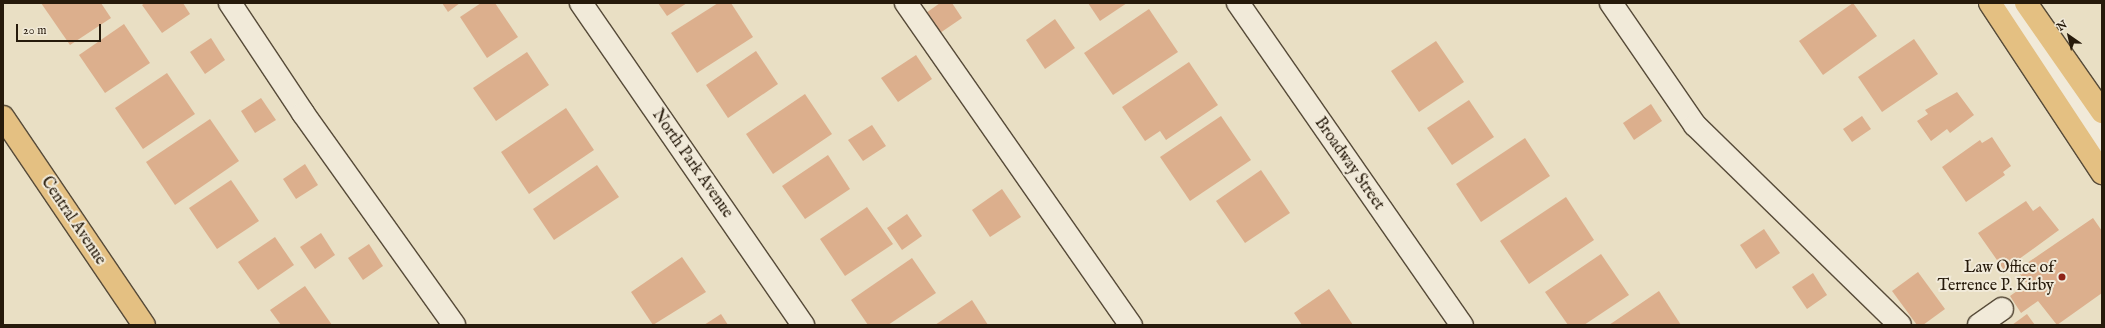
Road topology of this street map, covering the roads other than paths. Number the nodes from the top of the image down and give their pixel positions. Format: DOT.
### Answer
graph roads {
  1 [pos="230,3"];
  2 [pos="581,3"];
  3 [pos="906,3"];
  4 [pos="1238,3"];
  5 [pos="1611,3"];
  6 [pos="1990,3"];
  7 [pos="2007,3"];
  8 [pos="2026,3"];
  9 [pos="2102,112"];
  10 [pos="3,117"];
  11 [pos="2102,142"];
  12 [pos="2102,173"];
  13 [pos="2002,309"];
  14 [pos="144,325"];
  15 [pos="454,325"];
  16 [pos="803,325"];
  17 [pos="1131,325"];
  18 [pos="1462,325"];
  19 [pos="1900,325"];
  20 [pos="1979,325"];
  1 -- 15 [label="street"];
  2 -- 16 [label="street, North Park Avenue"];
  3 -- 17 [label="street"];
  4 -- 18 [label="street, Broadway Street"];
  5 -- 19 [label="street"];
  6 -- 12 [label="main road"];
  7 -- 11 [label="street"];
  8 -- 9 [label="main road"];
  10 -- 14 [label="main road, Central Avenue"];
  13 -- 20 [label="street"];
}
